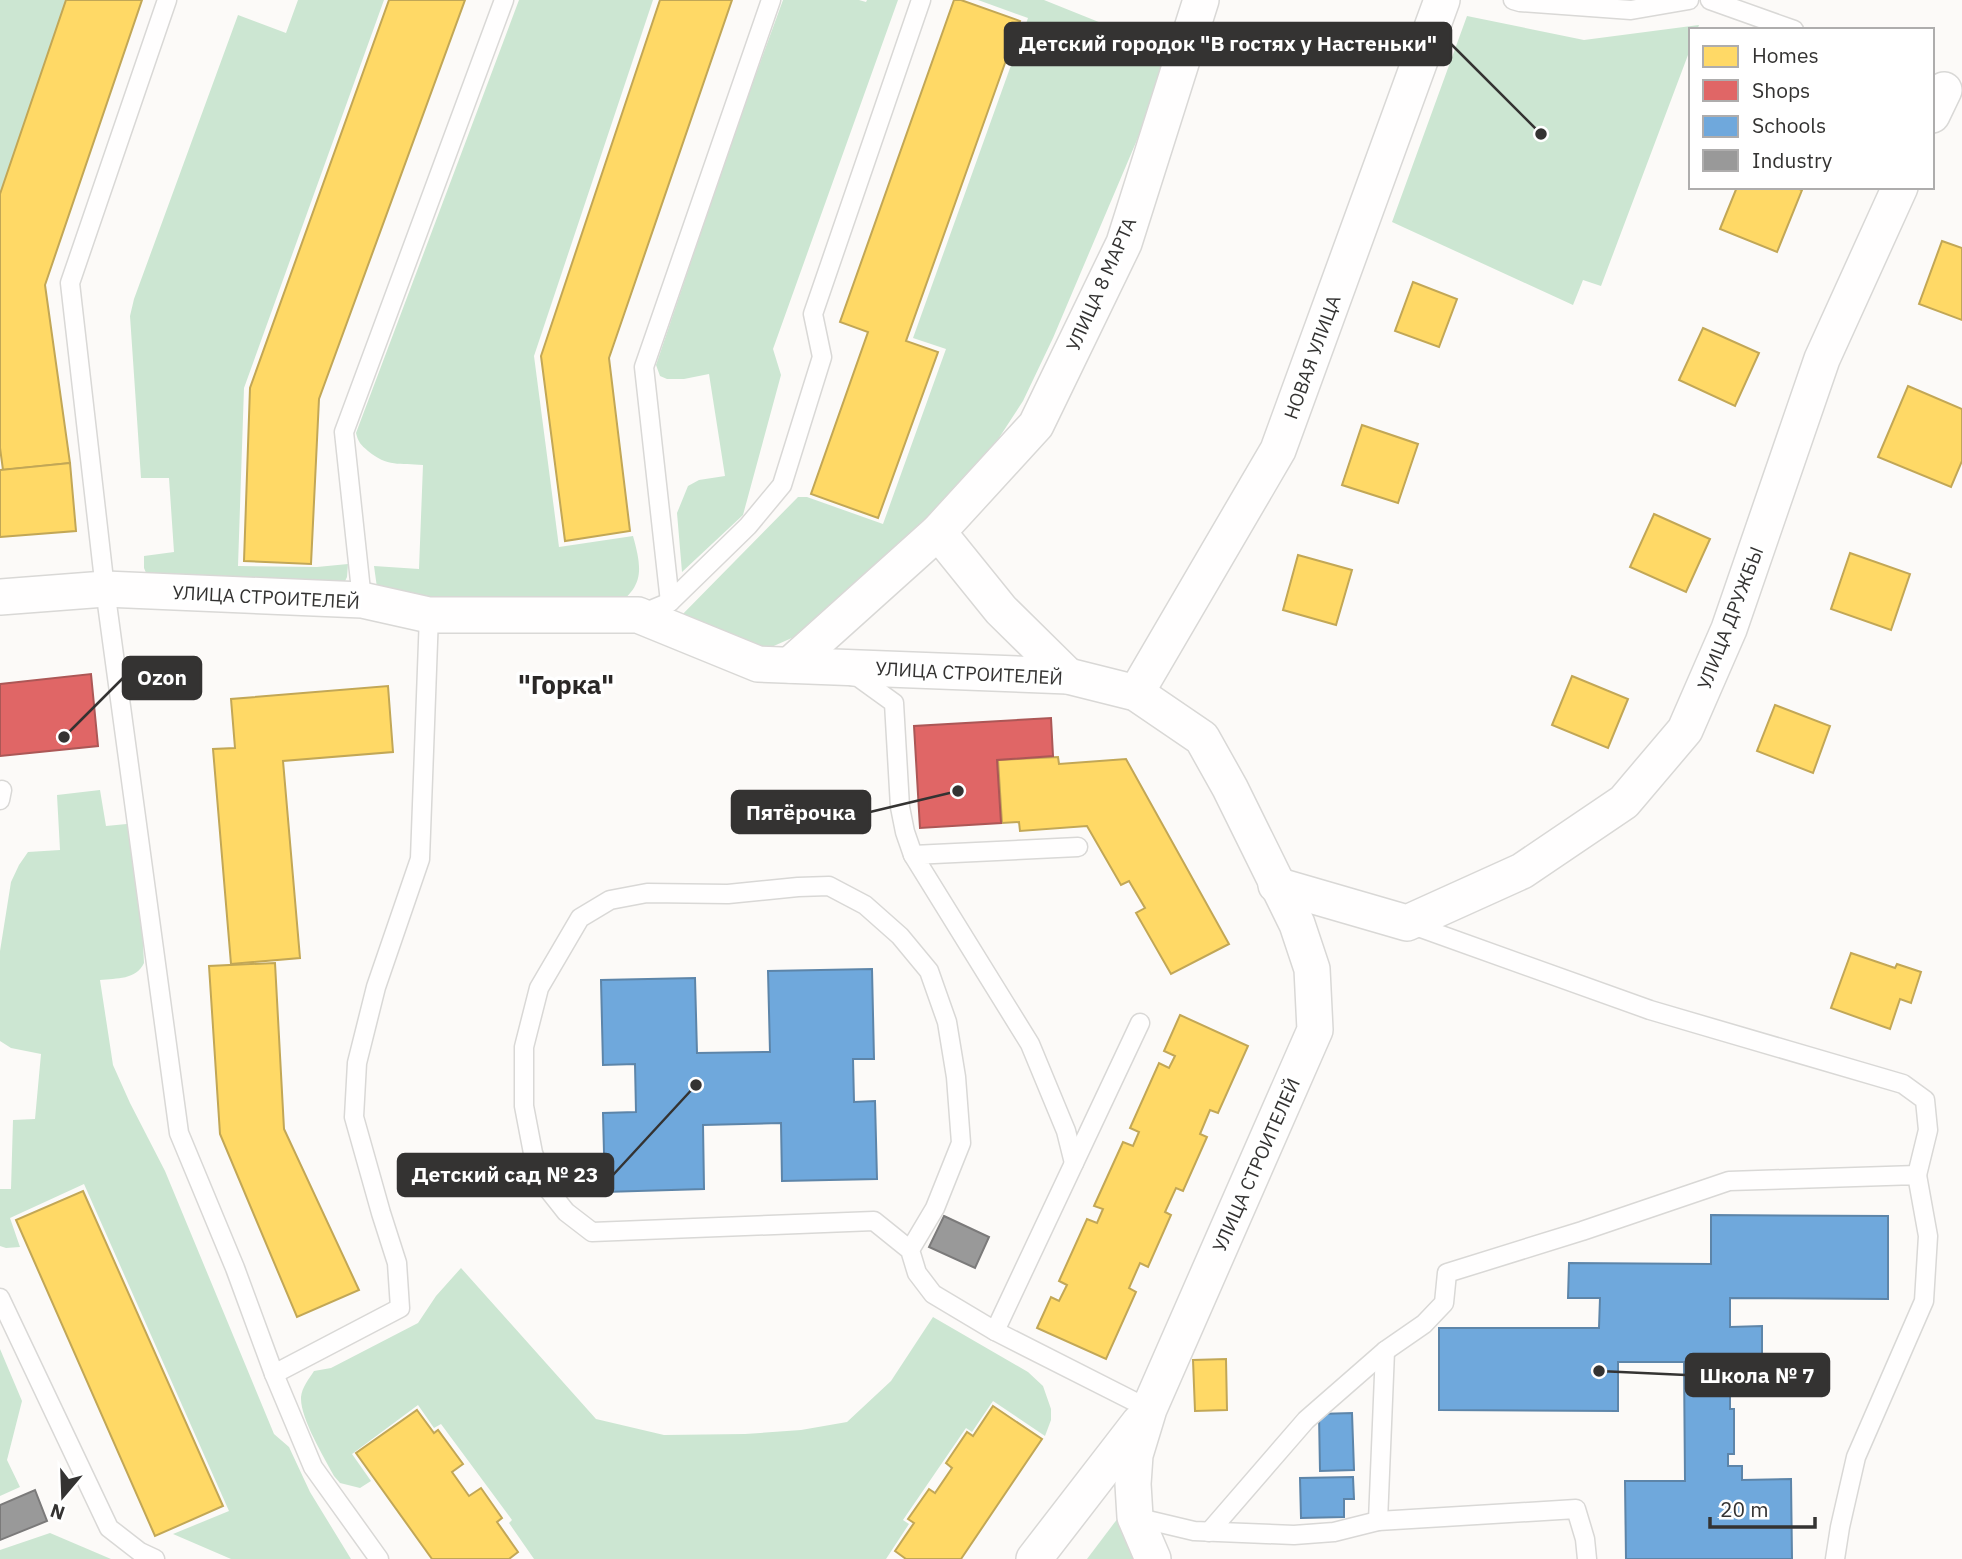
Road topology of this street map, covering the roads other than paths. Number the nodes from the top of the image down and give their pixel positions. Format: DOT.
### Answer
graph roads {
  1 [pos="167,0"];
  2 [pos="505,0"];
  3 [pos="771,0"];
  4 [pos="921,0"];
  5 [pos="1201,0"];
  6 [pos="1442,0"];
  7 [pos="1513,0"];
  8 [pos="1689,0"];
  9 [pos="1710,0"];
  10 [pos="1788,28"];
  11 [pos="1899,189"];
  12 [pos="938,532"];
  13 [pos="105,589"];
  14 [pos="0,597"];
  15 [pos="362,600"];
  16 [pos="670,602"];
  17 [pos="429,615"];
  18 [pos="638,615"];
  19 [pos="790,665"];
  20 [pos="1068,676"];
  21 [pos="1136,693"];
  22 [pos="1078,848"];
  23 [pos="914,855"];
  24 [pos="1276,885"];
  25 [pos="1407,923"];
  26 [pos="1140,1023"];
  27 [pos="1074,1163"];
  28 [pos="1917,1175"];
  29 [pos="910,1250"];
  30 [pos="0,1298"];
  31 [pos="995,1331"];
  32 [pos="1385,1351"];
  33 [pos="274,1374"];
  34 [pos="1149,1409"];
  35 [pos="1135,1517"];
  36 [pos="1378,1521"];
  37 [pos="1209,1532"];
  38 [pos="155,1559"];
  39 [pos="379,1559"];
  40 [pos="1034,1559"];
  41 [pos="1153,1559"];
  42 [pos="1587,1559"];
  43 [pos="1835,1559"];
  1 -- 13 [label="lane"];
  2 -- 15 [label="lane"];
  3 -- 16 [label="lane"];
  4 -- 16 [label="lane"];
  5 -- 12 [label="street, УЛИЦА 8 МАРТА"];
  6 -- 21 [label="street, НОВАЯ УЛИЦА"];
  7 -- 8 [label="lane"];
  9 -- 10 [label="lane"];
  11 -- 25 [label="street, УЛИЦА ДРУЖБЫ"];
  12 -- 19 [label="street, УЛИЦА 8 МАРТА"];
  12 -- 20 [label="street"];
  13 -- 14 [label="street, УЛИЦА СТРОИТЕЛЕЙ"];
  13 -- 15 [label="street, УЛИЦА СТРОИТЕЛЕЙ"];
  13 -- 33 [label="lane"];
  15 -- 17 [label="street, УЛИЦА СТРОИТЕЛЕЙ"];
  16 -- 18 [label="lane"];
  17 -- 18 [label="street, УЛИЦА СТРОИТЕЛЕЙ"];
  17 -- 33 [label="lane"];
  18 -- 19 [label="street, УЛИЦА СТРОИТЕЛЕЙ"];
  19 -- 20 [label="street, УЛИЦА СТРОИТЕЛЕЙ"];
  19 -- 23 [label="lane"];
  20 -- 21 [label="street, УЛИЦА СТРОИТЕЛЕЙ"];
  21 -- 24 [label="street, УЛИЦА СТРОИТЕЛЕЙ"];
  22 -- 23 [label="lane"];
  23 -- 27 [label="lane"];
  24 -- 25 [label="street"];
  24 -- 34 [label="street, УЛИЦА СТРОИТЕЛЕЙ"];
  25 -- 28 [label="lane"];
  26 -- 27 [label="lane"];
  27 -- 31 [label="lane"];
  28 -- 32 [label="lane"];
  28 -- 43 [label="lane"];
  29 -- 29 [label="lane"];
  29 -- 31 [label="lane"];
  30 -- 38 [label="lane"];
  31 -- 34 [label="lane"];
  32 -- 36 [label="lane"];
  32 -- 37 [label="lane"];
  33 -- 39 [label="lane"];
  34 -- 35 [label="street, УЛИЦА СТРОИТЕЛЕЙ"];
  34 -- 40 [label="street, УЛИЦА СТРОИТЕЛЕЙ"];
  35 -- 37 [label="lane"];
  35 -- 41 [label="street, УЛИЦА СТРОИТЕЛЕЙ"];
  36 -- 37 [label="lane"];
  36 -- 42 [label="lane"];
}
